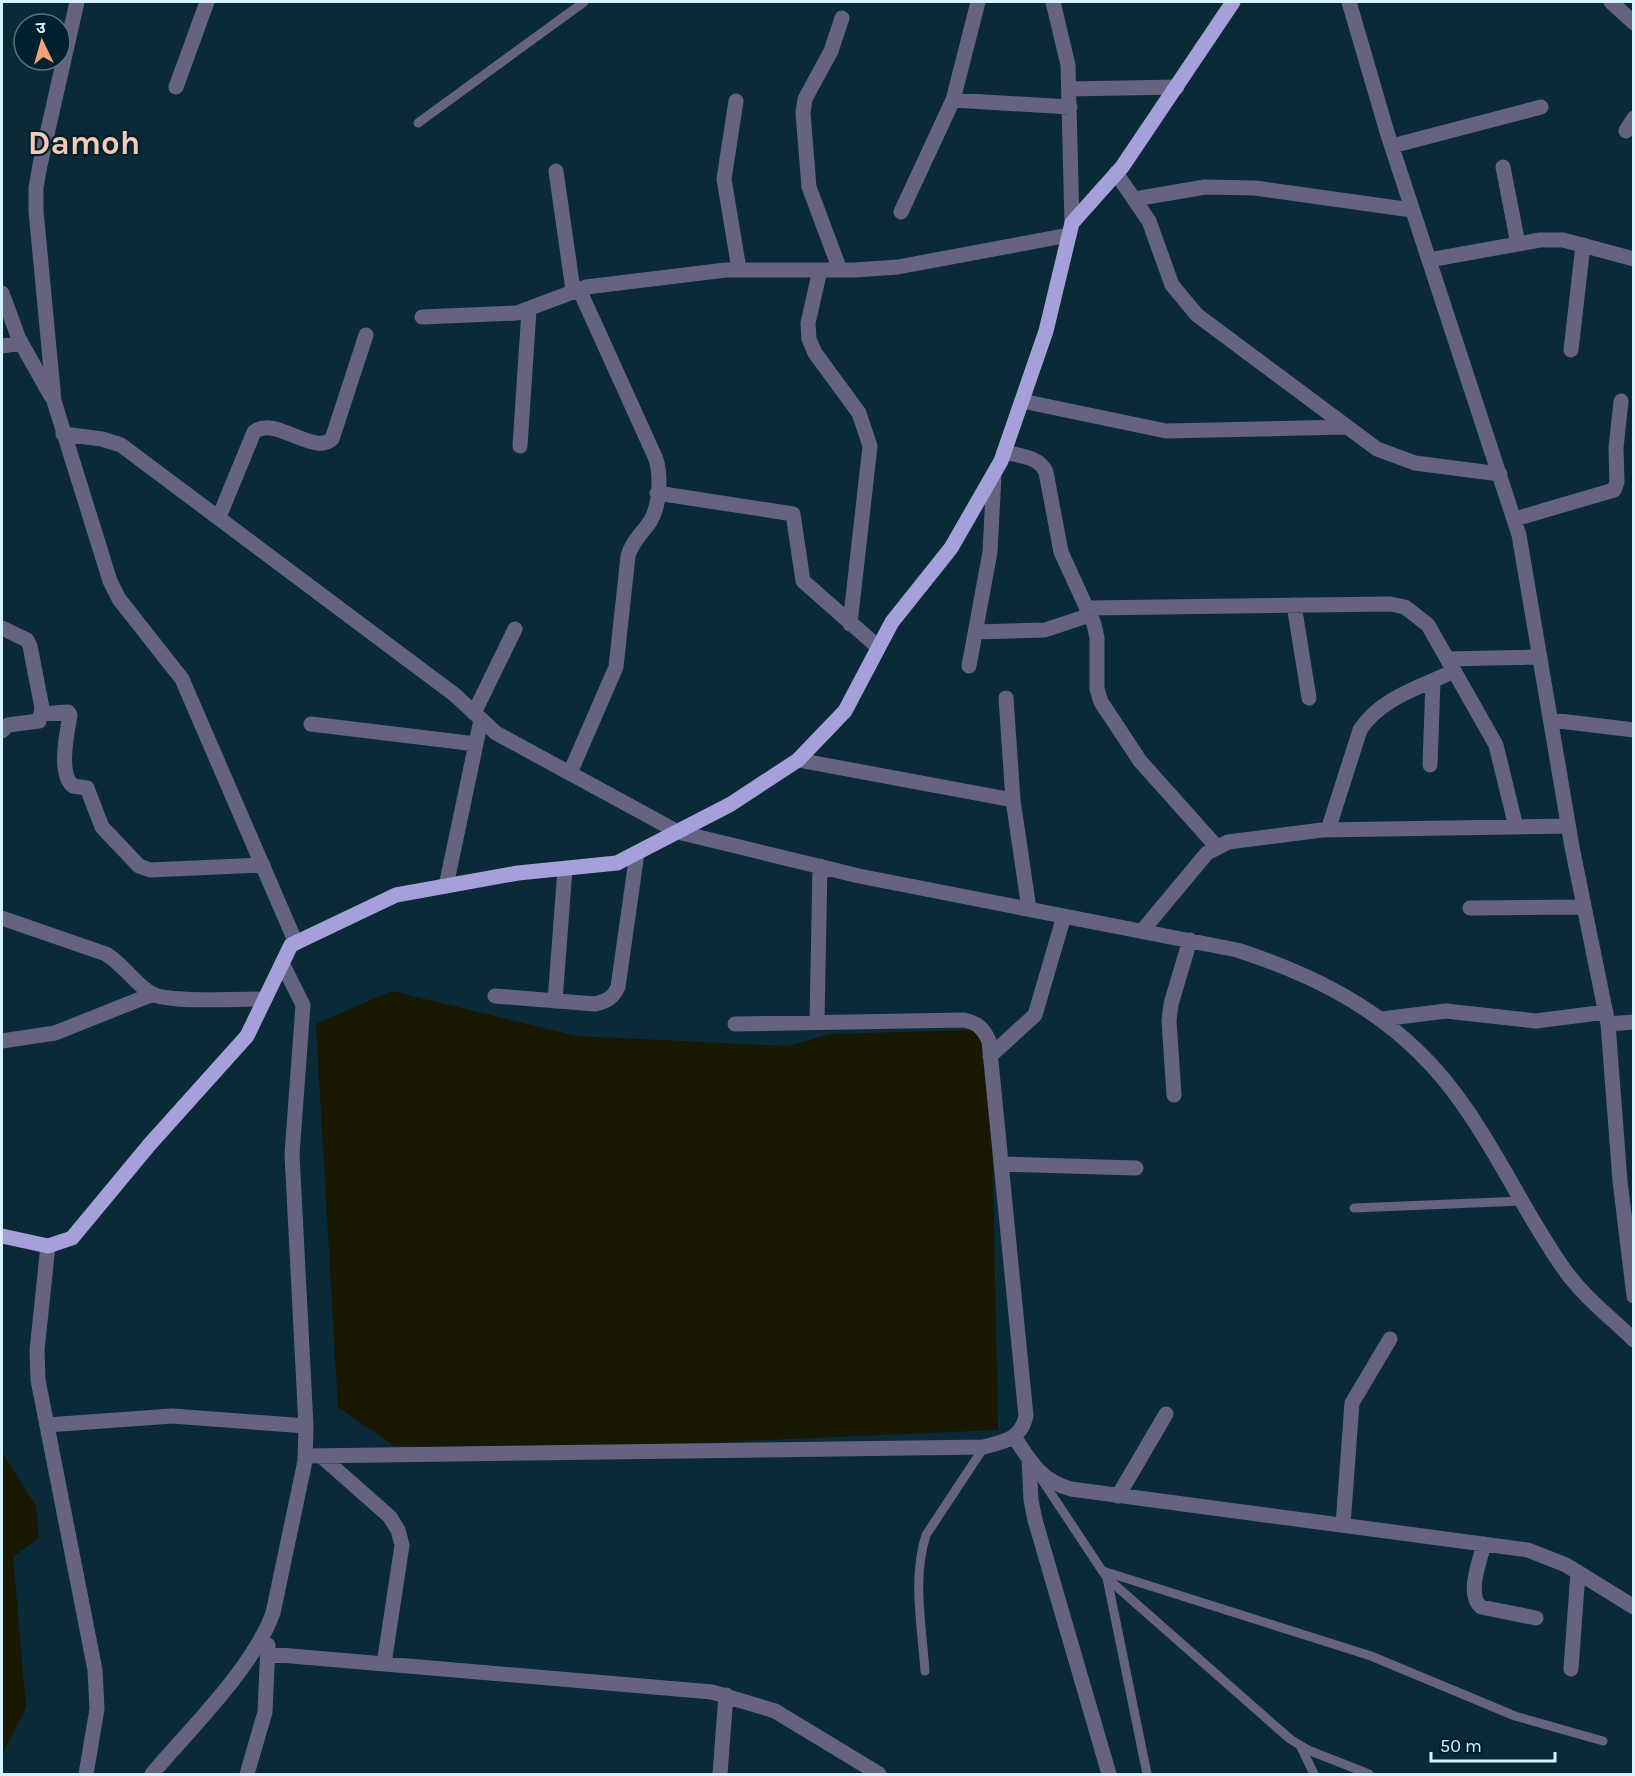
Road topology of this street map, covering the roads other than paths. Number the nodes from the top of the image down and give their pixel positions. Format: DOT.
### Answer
graph roads {
  1 [pos="77,2"];
  2 [pos="207,2"];
  3 [pos="584,2"];
  4 [pos="978,2"];
  5 [pos="1053,2"];
  6 [pos="1233,2"];
  7 [pos="1349,2"];
  8 [pos="1611,2"];
  9 [pos="842,18"];
  10 [pos="1634,23"];
  11 [pos="177,87"];
  12 [pos="1177,87"];
  13 [pos="1069,89"];
  14 [pos="953,100"];
  15 [pos="736,102"];
  16 [pos="1070,107"];
  17 [pos="1541,107"];
  18 [pos="418,123"];
  19 [pos="1392,146"];
  20 [pos="1503,167"];
  21 [pos="556,171"];
  22 [pos="1116,173"];
  23 [pos="1135,199"];
  24 [pos="1412,210"];
  25 [pos="901,212"];
  26 [pos="1071,229"];
  27 [pos="1518,244"];
  28 [pos="1583,245"];
  29 [pos="1634,259"];
  30 [pos="1429,260"];
  31 [pos="739,269"];
  32 [pos="820,270"];
  33 [pos="840,270"];
  34 [pos="576,290"];
  35 [pos="2,293"];
  36 [pos="529,310"];
  37 [pos="422,317"];
  38 [pos="366,335"];
  39 [pos="21,343"];
  40 [pos="2,346"];
  41 [pos="1571,350"];
  42 [pos="54,401"];
  43 [pos="1022,401"];
  44 [pos="1621,402"];
  45 [pos="1345,427"];
  46 [pos="63,434"];
  47 [pos="520,446"];
  48 [pos="1004,452"];
  49 [pos="1500,474"];
  50 [pos="994,475"];
  51 [pos="657,493"];
  52 [pos="219,517"];
  53 [pos="1515,519"];
  54 [pos="1294,605"];
  55 [pos="1088,612"];
  56 [pos="850,624"];
  57 [pos="2,628"];
  58 [pos="515,629"];
  59 [pos="976,632"];
  60 [pos="878,647"];
  61 [pos="1540,657"];
  62 [pos="1451,665"];
  63 [pos="969,666"];
  64 [pos="1433,681"];
  65 [pos="1006,698"];
  66 [pos="1309,699"];
  67 [pos="42,714"];
  68 [pos="477,717"];
  69 [pos="1551,720"];
  70 [pos="311,724"];
  71 [pos="2,730"];
  72 [pos="1634,730"];
  73 [pos="476,744"];
  74 [pos="798,759"];
  75 [pos="1430,765"];
  76 [pos="570,773"];
  77 [pos="1013,800"];
  78 [pos="1569,826"];
  79 [pos="1516,827"];
  80 [pos="1328,830"];
  81 [pos="678,832"];
  82 [pos="1216,846"];
  83 [pos="637,853"];
  84 [pos="263,864"];
  85 [pos="820,866"];
  86 [pos="565,869"];
  87 [pos="446,886"];
  88 [pos="1584,907"];
  89 [pos="1470,908"];
  90 [pos="1029,909"];
  91 [pos="1064,916"];
  92 [pos="2,918"];
  93 [pos="1142,931"];
  94 [pos="1190,940"];
  95 [pos="296,943"];
  96 [pos="282,963"];
  97 [pos="153,994"];
  98 [pos="495,996"];
  99 [pos="265,999"];
  100 [pos="555,1001"];
  101 [pos="1607,1018"];
  102 [pos="1382,1019"];
  103 [pos="817,1021"];
  104 [pos="1634,1022"];
  105 [pos="735,1024"];
  106 [pos="2,1041"];
  107 [pos="990,1056"];
  108 [pos="1174,1095"];
  109 [pos="1001,1164"];
  110 [pos="1136,1168"];
  111 [pos="1522,1201"];
  112 [pos="1354,1209"];
  113 [pos="2,1236"];
  114 [pos="48,1246"];
  115 [pos="1634,1296"];
  116 [pos="1390,1339"];
  117 [pos="1634,1340"];
  118 [pos="1166,1414"];
  119 [pos="47,1425"];
  120 [pos="306,1426"];
  121 [pos="1015,1438"];
  122 [pos="984,1447"];
  123 [pos="305,1456"];
  124 [pos="321,1456"];
  125 [pos="1032,1464"];
  126 [pos="1118,1496"];
  127 [pos="1342,1525"];
  128 [pos="1484,1544"];
  129 [pos="1578,1572"];
  130 [pos="1105,1575"];
  131 [pos="1634,1606"];
  132 [pos="1536,1618"];
  133 [pos="268,1626"];
  134 [pos="268,1654"];
  135 [pos="384,1664"];
  136 [pos="1571,1669"];
  137 [pos="925,1671"];
  138 [pos="726,1695"];
  139 [pos="1604,1741"];
  140 [pos="1300,1745"];
  141 [pos="86,1774"];
  142 [pos="152,1774"];
  143 [pos="247,1774"];
  144 [pos="720,1774"];
  145 [pos="879,1774"];
  146 [pos="1109,1774"];
  147 [pos="1147,1774"];
  148 [pos="1314,1774"];
  149 [pos="1369,1774"];
  1 -- 42 [label="street"];
  2 -- 11 [label="street"];
  3 -- 18 [label="lane"];
  4 -- 14 [label="street"];
  5 -- 13 [label="street"];
  6 -- 12 [label="main road"];
  7 -- 19 [label="street"];
  8 -- 10 [label="street"];
  9 -- 33 [label="street"];
  12 -- 13 [label="street"];
  12 -- 22 [label="main road"];
  13 -- 16 [label="street"];
  14 -- 16 [label="street"];
  14 -- 25 [label="street"];
  15 -- 31 [label="street"];
  16 -- 26 [label="street"];
  17 -- 19 [label="street"];
  19 -- 24 [label="street"];
  20 -- 27 [label="street"];
  21 -- 34 [label="street"];
  22 -- 23 [label="street"];
  22 -- 26 [label="main road"];
  23 -- 24 [label="street"];
  23 -- 45 [label="street"];
  24 -- 30 [label="street"];
  26 -- 33 [label="street"];
  26 -- 43 [label="main road"];
  27 -- 28 [label="street"];
  27 -- 30 [label="street"];
  28 -- 29 [label="street"];
  28 -- 41 [label="street"];
  30 -- 49 [label="street"];
  31 -- 32 [label="street"];
  31 -- 34 [label="street"];
  32 -- 33 [label="street"];
  32 -- 56 [label="street"];
  34 -- 36 [label="street"];
  34 -- 51 [label="street"];
  35 -- 39 [label="street"];
  36 -- 37 [label="street"];
  36 -- 47 [label="street"];
  38 -- 52 [label="street"];
  39 -- 40 [label="street"];
  39 -- 42 [label="street"];
  42 -- 46 [label="street"];
  43 -- 45 [label="street"];
  43 -- 48 [label="main road"];
  44 -- 53 [label="street"];
  45 -- 49 [label="street"];
  46 -- 52 [label="street"];
  46 -- 84 [label="street"];
  48 -- 50 [label="main road"];
  48 -- 55 [label="street"];
  49 -- 53 [label="street"];
  50 -- 59 [label="street"];
  50 -- 60 [label="main road"];
  51 -- 56 [label="street"];
  51 -- 76 [label="street"];
  52 -- 68 [label="street"];
  53 -- 61 [label="street"];
  54 -- 55 [label="street"];
  54 -- 62 [label="street"];
  54 -- 66 [label="street"];
  55 -- 59 [label="street"];
  55 -- 82 [label="street"];
  56 -- 60 [label="street"];
  57 -- 67 [label="street"];
  58 -- 68 [label="street"];
  59 -- 63 [label="street"];
  60 -- 74 [label="main road"];
  61 -- 62 [label="street"];
  61 -- 69 [label="street"];
  62 -- 64 [label="street"];
  62 -- 79 [label="street"];
  64 -- 75 [label="street"];
  64 -- 80 [label="street"];
  65 -- 77 [label="street"];
  67 -- 71 [label="street"];
  67 -- 84 [label="street"];
  68 -- 73 [label="street"];
  68 -- 76 [label="street"];
  69 -- 72 [label="street"];
  69 -- 78 [label="street"];
  70 -- 73 [label="street"];
  73 -- 87 [label="street"];
  74 -- 77 [label="street"];
  74 -- 81 [label="main road"];
  76 -- 81 [label="street"];
  77 -- 90 [label="street"];
  78 -- 79 [label="street"];
  78 -- 88 [label="street"];
  79 -- 80 [label="street"];
  80 -- 82 [label="street"];
  81 -- 83 [label="main road"];
  81 -- 85 [label="street"];
  82 -- 93 [label="street"];
  83 -- 86 [label="main road"];
  83 -- 100 [label="street"];
  84 -- 95 [label="street"];
  85 -- 90 [label="street"];
  85 -- 103 [label="street"];
  86 -- 87 [label="main road"];
  86 -- 100 [label="street"];
  87 -- 95 [label="main road"];
  88 -- 89 [label="street"];
  88 -- 101 [label="street"];
  90 -- 91 [label="street"];
  91 -- 93 [label="street"];
  91 -- 107 [label="street"];
  92 -- 97 [label="street"];
  93 -- 94 [label="street"];
  94 -- 102 [label="street"];
  94 -- 108 [label="street"];
  95 -- 96 [label="main road"];
  96 -- 99 [label="main road"];
  96 -- 120 [label="street"];
  97 -- 99 [label="street"];
  97 -- 106 [label="street"];
  98 -- 100 [label="street"];
  99 -- 114 [label="main road"];
  101 -- 102 [label="street"];
  101 -- 104 [label="street"];
  101 -- 115 [label="street"];
  102 -- 111 [label="street"];
  103 -- 105 [label="street"];
  103 -- 107 [label="street"];
  107 -- 109 [label="street"];
  109 -- 110 [label="street"];
  109 -- 121 [label="street"];
  111 -- 112 [label="lane"];
  111 -- 117 [label="street"];
  113 -- 114 [label="main road"];
  114 -- 119 [label="street"];
  116 -- 127 [label="street"];
  118 -- 126 [label="street"];
  119 -- 120 [label="street"];
  119 -- 141 [label="street"];
  120 -- 123 [label="street"];
  121 -- 122 [label="street"];
  121 -- 125 [label="street"];
  122 -- 124 [label="street"];
  122 -- 137 [label="lane"];
  123 -- 124 [label="street"];
  123 -- 133 [label="street"];
  124 -- 135 [label="street"];
  125 -- 126 [label="street"];
  125 -- 130 [label="lane"];
  125 -- 146 [label="street"];
  126 -- 127 [label="street"];
  127 -- 128 [label="street"];
  128 -- 129 [label="street"];
  128 -- 132 [label="street"];
  129 -- 131 [label="street"];
  129 -- 136 [label="street"];
  130 -- 139 [label="lane"];
  130 -- 140 [label="lane"];
  130 -- 147 [label="lane"];
  133 -- 134 [label="street"];
  133 -- 142 [label="street"];
  134 -- 135 [label="street"];
  134 -- 143 [label="street"];
  135 -- 138 [label="street"];
  138 -- 144 [label="street"];
  138 -- 145 [label="street"];
  140 -- 148 [label="lane"];
  140 -- 149 [label="lane"];
}
